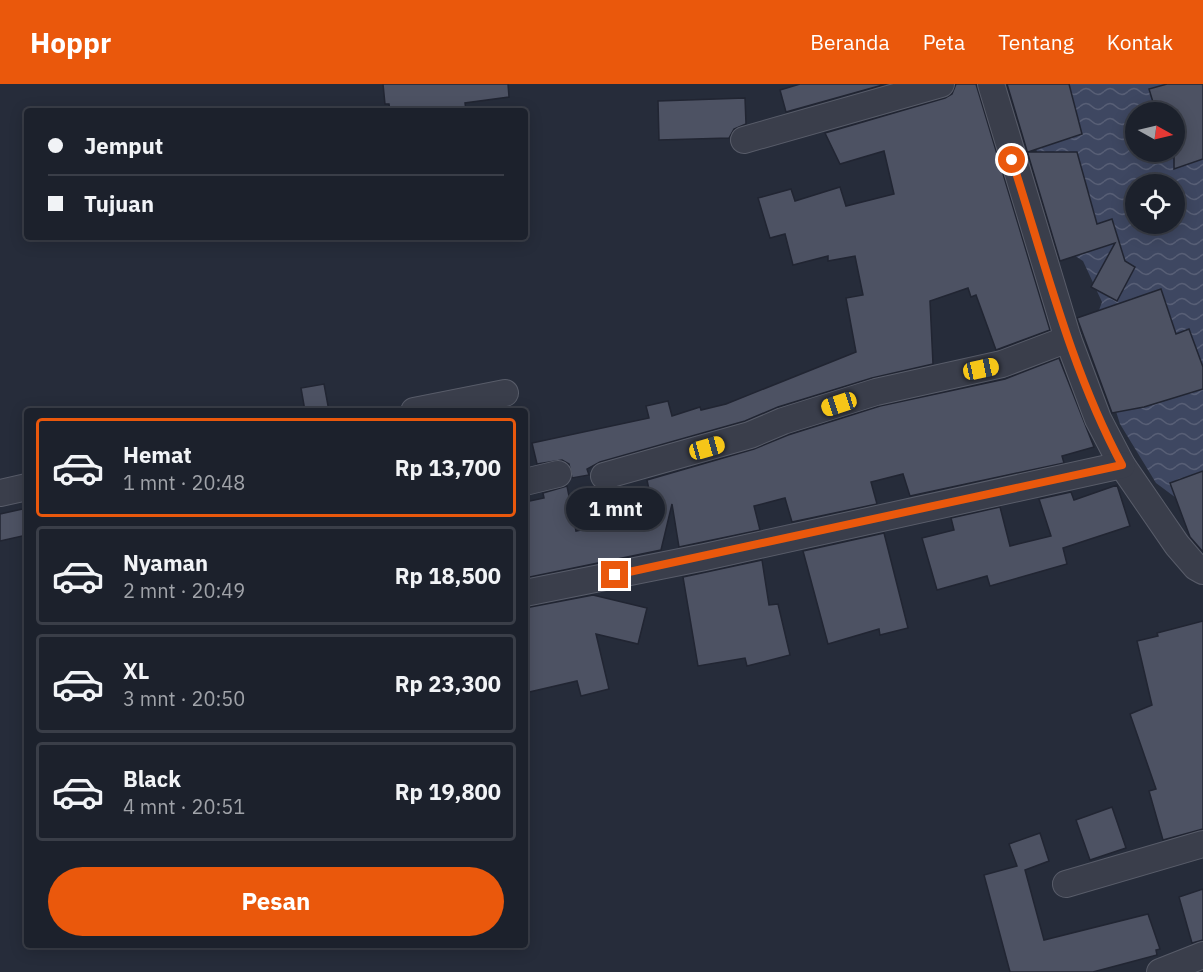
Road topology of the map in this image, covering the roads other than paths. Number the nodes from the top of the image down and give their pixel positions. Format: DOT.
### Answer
graph roads {
  1 [pos="941,84"];
  2 [pos="991,84"];
  3 [pos="744,140"];
  4 [pos="1068,339"];
  5 [pos="505,393"];
  6 [pos="429,408"];
  7 [pos="1122,465"];
  8 [pos="558,474"];
  9 [pos="604,476"];
  10 [pos="528,481"];
  11 [pos="24,488"];
  12 [pos="0,493"];
  13 [pos="1203,571"];
  14 [pos="528,592"];
  15 [pos="1203,844"];
  16 [pos="1066,884"];
  17 [pos="1203,955"];
  18 [pos="1160,972"];
  1 -- 3 [label="street"];
  2 -- 4 [label="street"];
  4 -- 7 [label="street"];
  4 -- 9 [label="street"];
  5 -- 6 [label="street"];
  7 -- 13 [label="street"];
  7 -- 14 [label="street"];
  8 -- 10 [label="street"];
  11 -- 12 [label="street"];
  15 -- 16 [label="street"];
  17 -- 18 [label="street"];
}
